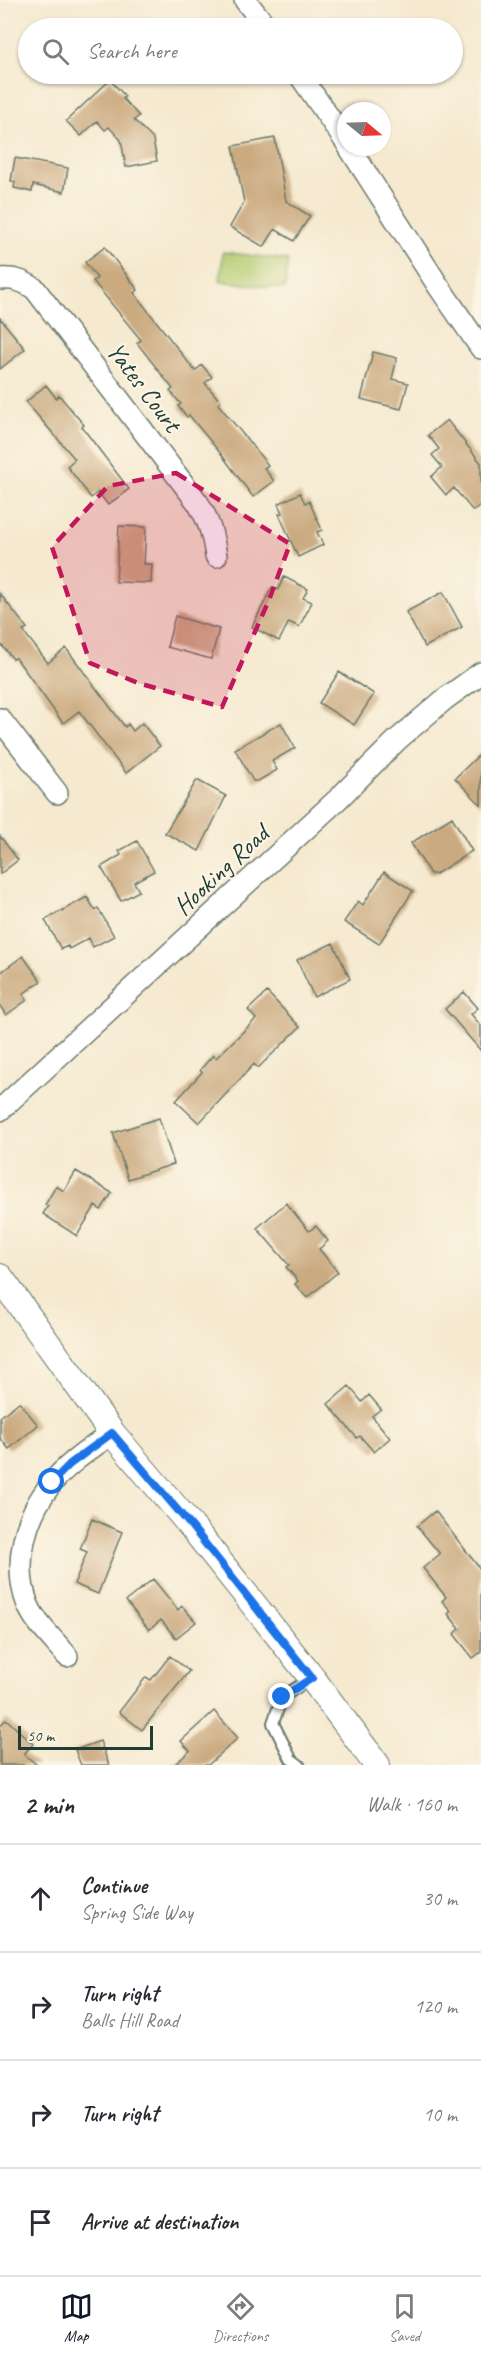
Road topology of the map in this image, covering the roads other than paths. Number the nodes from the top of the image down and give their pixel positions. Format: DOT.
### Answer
graph roads {
  1 [pos="245,0"];
  2 [pos="259,18"];
  3 [pos="306,84"];
  4 [pos="337,129"];
  5 [pos="355,156"];
  6 [pos="0,279"];
  7 [pos="481,348"];
  8 [pos="216,556"];
  9 [pos="481,673"];
  10 [pos="0,718"];
  11 [pos="57,793"];
  12 [pos="0,1110"];
  13 [pos="0,1277"];
  14 [pos="112,1433"];
  15 [pos="67,1656"];
  16 [pos="312,1678"];
  17 [pos="299,1765"];
  18 [pos="378,1765"];
  1 -- 2 [label="street"];
  3 -- 4 [label="street"];
  5 -- 7 [label="street"];
  6 -- 8 [label="street, Yates Court"];
  9 -- 12 [label="street, Hooking Road"];
  10 -- 11 [label="street"];
  13 -- 14 [label="street"];
  14 -- 15 [label="street"];
  14 -- 16 [label="street"];
  16 -- 17 [label="lane"];
  16 -- 18 [label="street"];
}
